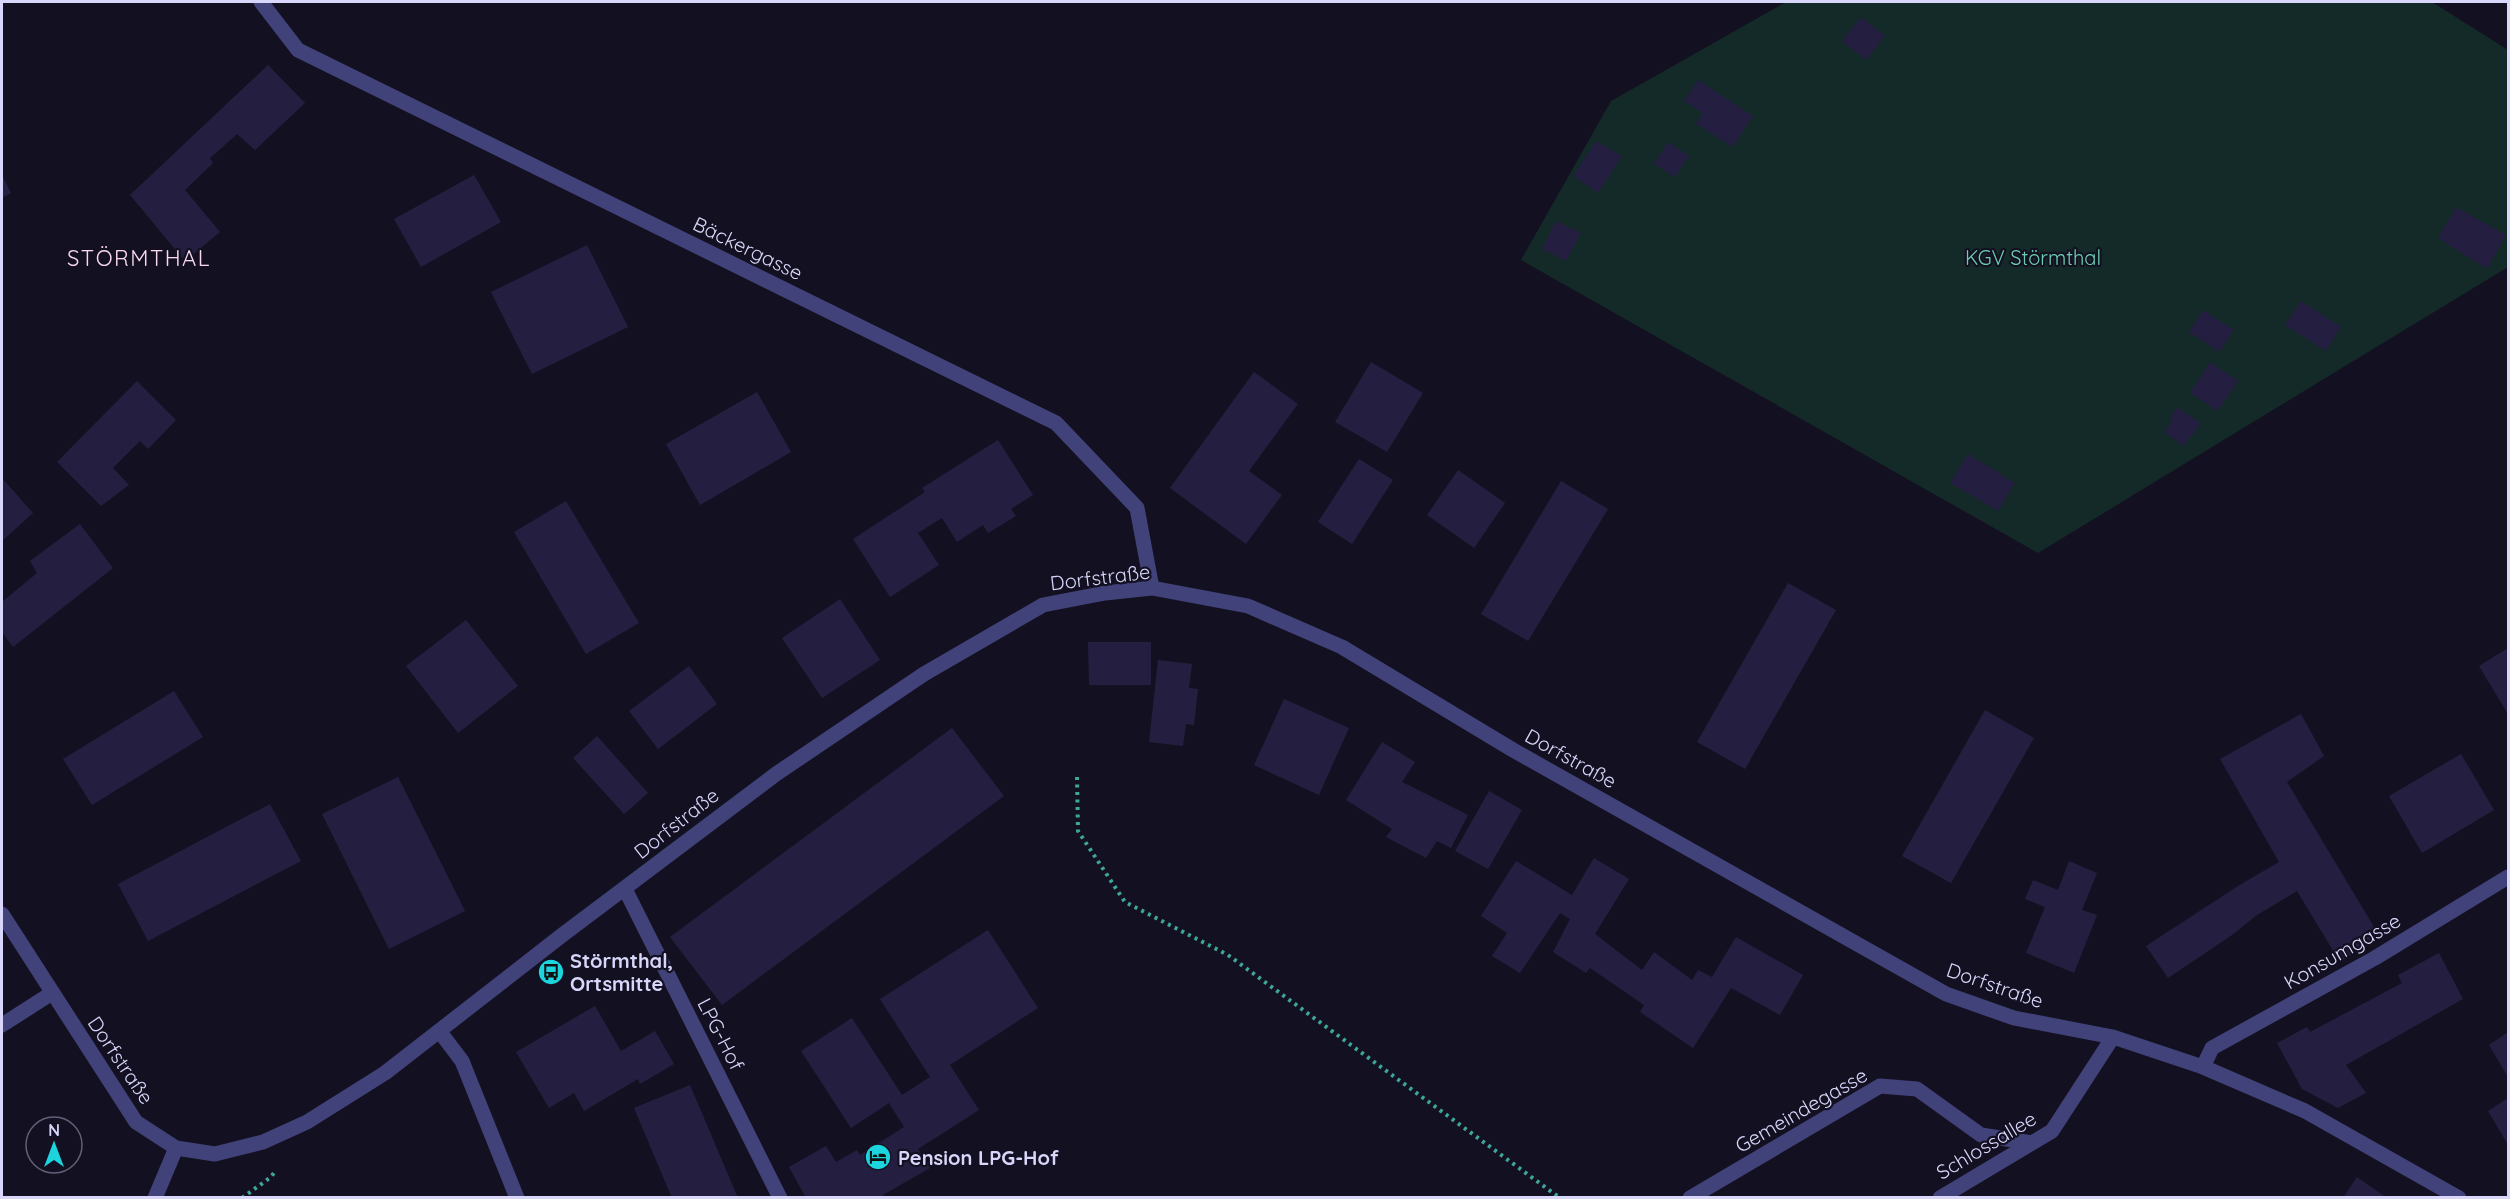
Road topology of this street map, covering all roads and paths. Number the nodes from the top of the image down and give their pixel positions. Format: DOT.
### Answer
graph roads {
  1 [pos="261,2"];
  2 [pos="1152,588"];
  3 [pos="1077,777"];
  4 [pos="2508,877"];
  5 [pos="625,889"];
  6 [pos="2,914"];
  7 [pos="52,993"];
  8 [pos="2,1025"];
  9 [pos="440,1032"];
  10 [pos="2113,1037"];
  11 [pos="2203,1067"];
  12 [pos="2032,1143"];
  13 [pos="176,1148"];
  14 [pos="1949,1195"];
  15 [pos="155,1197"];
  16 [pos="517,1197"];
  17 [pos="780,1197"];
  18 [pos="1560,1197"];
  19 [pos="1690,1197"];
  20 [pos="2459,1197"];
  1 -- 2 [label="street, Bäckergasse"];
  2 -- 5 [label="street, Dorfstraße"];
  2 -- 10 [label="street, Dorfstraße"];
  3 -- 18 [label="path"];
  4 -- 11 [label="street, Konsumgasse"];
  5 -- 9 [label="street, Dorfstraße"];
  5 -- 17 [label="street, LPG-Hof"];
  6 -- 7 [label="street, Dorfstraße"];
  7 -- 8 [label="street"];
  7 -- 13 [label="street, Dorfstraße"];
  9 -- 13 [label="street, Dorfstraße"];
  9 -- 16 [label="street"];
  10 -- 11 [label="street, Dorfstraße"];
  10 -- 12 [label="street, Schlossallee"];
  11 -- 20 [label="street, Dorfstraße"];
  12 -- 14 [label="street, Schlossallee"];
  12 -- 19 [label="street, Gemeindegasse"];
  13 -- 15 [label="street"];
}
